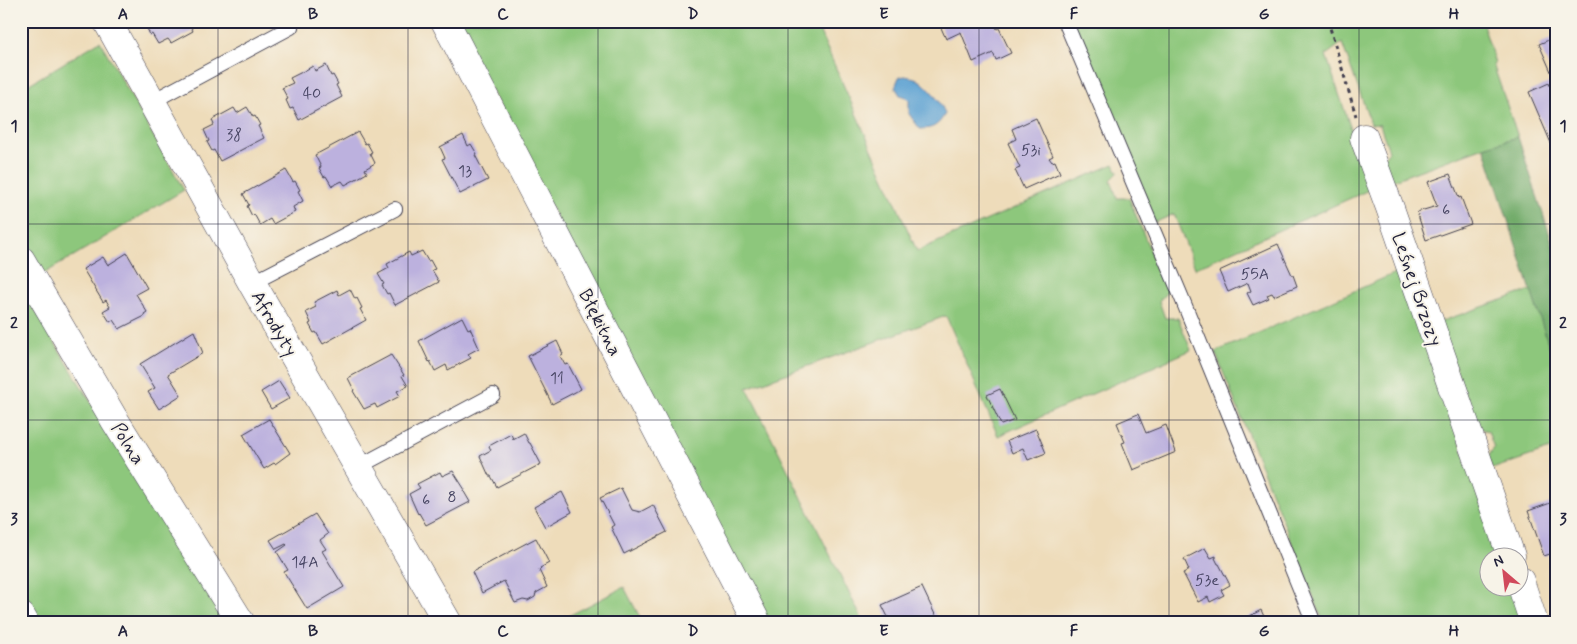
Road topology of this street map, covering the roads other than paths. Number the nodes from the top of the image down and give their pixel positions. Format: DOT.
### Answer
graph roads {
  1 [pos="107,21"];
  2 [pos="445,21"];
  3 [pos="1065,21"];
  4 [pos="292,27"];
  5 [pos="151,102"];
  6 [pos="1364,138"];
  7 [pos="395,208"];
  8 [pos="21,260"];
  9 [pos="252,283"];
  10 [pos="493,395"];
  11 [pos="358,468"];
  12 [pos="1508,546"];
  13 [pos="1525,596"];
  14 [pos="21,616"];
  15 [pos="25,623"];
  16 [pos="241,623"];
  17 [pos="448,623"];
  18 [pos="756,623"];
  19 [pos="1314,623"];
  20 [pos="1534,623"];
  1 -- 5 [label="street, Afrodyty"];
  2 -- 18 [label="street, Błękitna"];
  3 -- 19 [label="lane"];
  4 -- 5 [label="lane"];
  5 -- 9 [label="street, Afrodyty"];
  6 -- 12 [label="street, Leśnej Brzozy"];
  7 -- 9 [label="lane"];
  8 -- 16 [label="street, Polna"];
  9 -- 11 [label="street, Afrodyty"];
  10 -- 11 [label="lane"];
  11 -- 17 [label="street, Afrodyty"];
  13 -- 20 [label="street"];
  14 -- 15 [label="street"];
}
